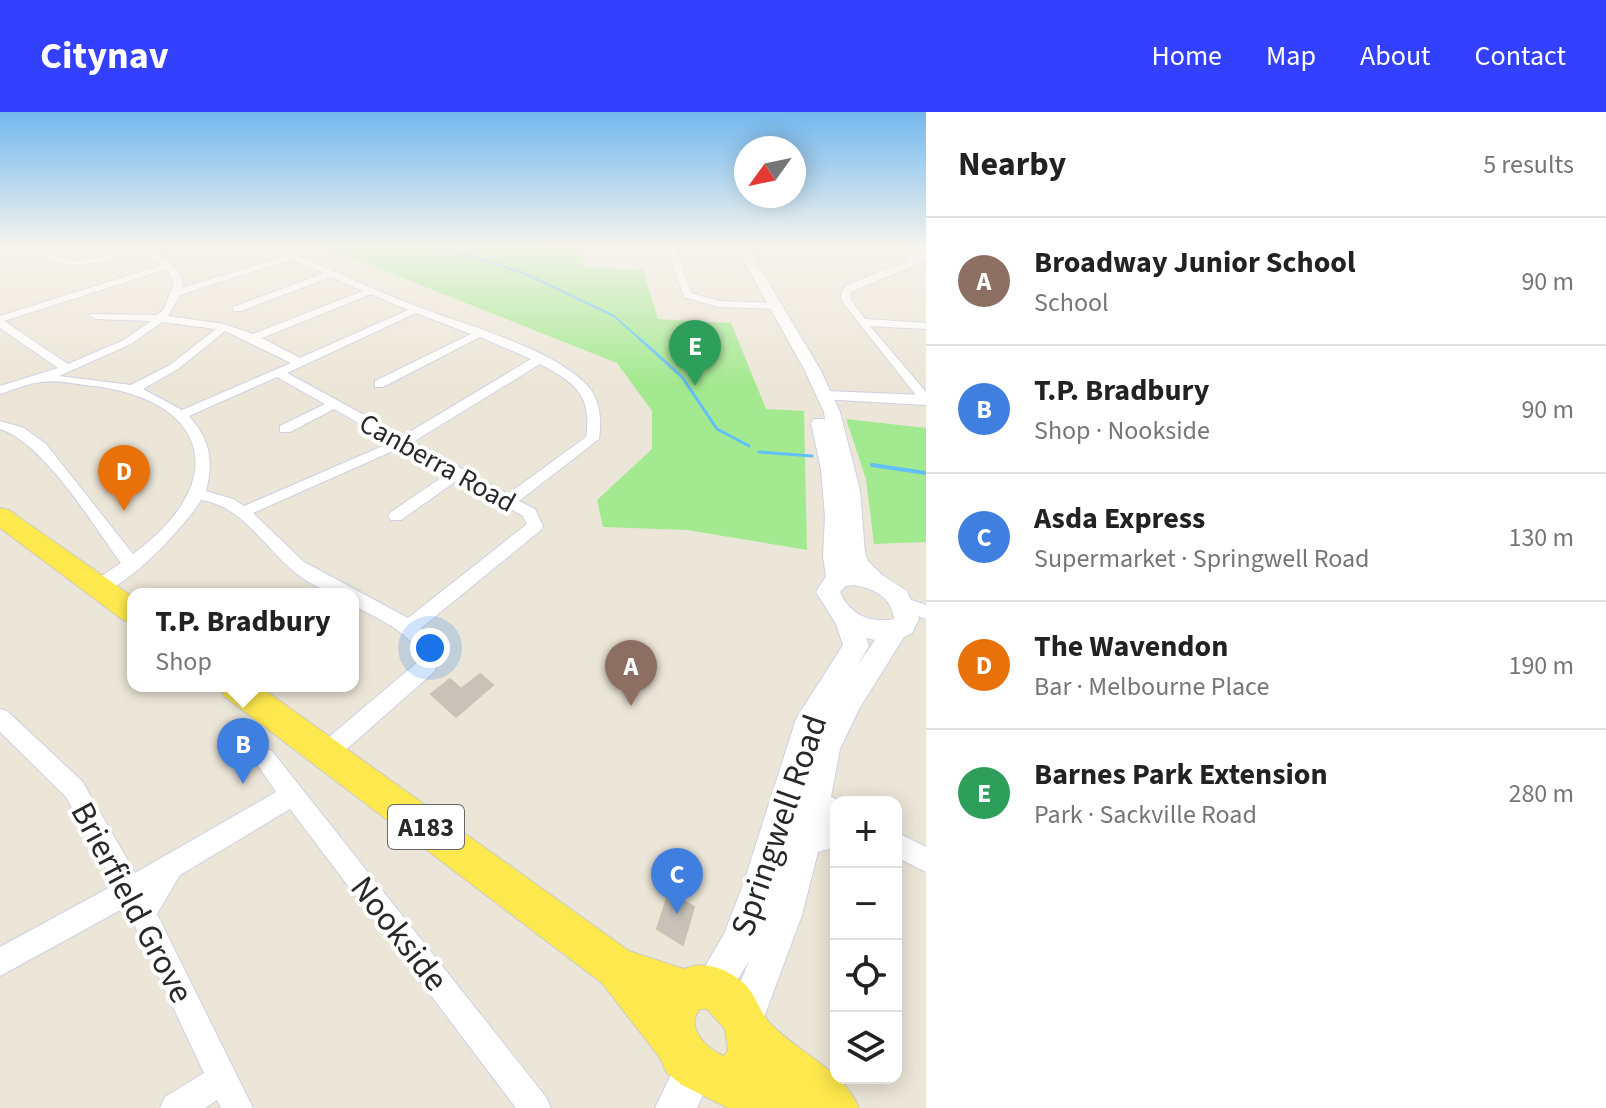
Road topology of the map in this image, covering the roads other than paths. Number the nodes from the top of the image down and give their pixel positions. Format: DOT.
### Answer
graph roads {
  1 [pos="90,291"];
  2 [pos="182,291"];
  3 [pos="284,291"];
  4 [pos="369,291"];
  5 [pos="376,291"];
  6 [pos="686,291"];
  7 [pos="761,291"];
  8 [pos="763,291"];
  9 [pos="846,291"];
  10 [pos="177,293"];
  11 [pos="770,306"];
  12 [pos="237,309"];
  13 [pos="415,309"];
  14 [pos="95,316"];
  15 [pos="156,320"];
  16 [pos="0,321"];
  17 [pos="862,322"];
  18 [pos="926,326"];
  19 [pos="224,327"];
  20 [pos="479,334"];
  21 [pos="253,338"];
  22 [pos="538,360"];
  23 [pos="300,363"];
  24 [pos="67,369"];
  25 [pos="277,372"];
  26 [pos="41,378"];
  27 [pos="379,384"];
  28 [pos="133,389"];
  29 [pos="0,390"];
  30 [pos="818,395"];
  31 [pos="926,400"];
  32 [pos="335,404"];
  33 [pos="180,415"];
  34 [pos="0,425"];
  35 [pos="285,429"];
  36 [pos="403,442"];
  37 [pos="458,473"];
  38 [pos="196,495"];
  39 [pos="509,501"];
  40 [pos="243,512"];
  41 [pos="0,516"];
  42 [pos="396,516"];
  43 [pos="131,564"];
  44 [pos="838,579"];
  45 [pos="874,581"];
  46 [pos="97,588"];
  47 [pos="336,588"];
  48 [pos="359,600"];
  49 [pos="127,608"];
  50 [pos="908,615"];
  51 [pos="847,619"];
  52 [pos="409,628"];
  53 [pos="243,692"];
  54 [pos="0,718"];
  55 [pos="325,754"];
  56 [pos="264,758"];
  57 [pos="292,795"];
  58 [pos="826,807"];
  59 [pos="821,836"];
  60 [pos="902,847"];
  61 [pos="926,860"];
  62 [pos="132,891"];
  63 [pos="0,962"];
  64 [pos="617,968"];
  65 [pos="698,989"];
  66 [pos="747,1028"];
  67 [pos="693,1075"];
  68 [pos="223,1079"];
  69 [pos="176,1108"];
  70 [pos="237,1108"];
  71 [pos="535,1108"];
  72 [pos="780,1108"];
  73 [pos="835,1108"];
  1 -- 16 [label="street"];
  2 -- 10 [label="street"];
  3 -- 12 [label="street"];
  4 -- 21 [label="street"];
  5 -- 13 [label="street"];
  6 -- 11 [label="street"];
  7 -- 11 [label="main road, Springwell Road"];
  8 -- 11 [label="main road, Springwell Road"];
  9 -- 17 [label="street"];
  10 -- 15 [label="street"];
  11 -- 30 [label="main road, Springwell Road"];
  13 -- 20 [label="street"];
  13 -- 23 [label="street"];
  14 -- 15 [label="street"];
  15 -- 19 [label="street"];
  15 -- 24 [label="street"];
  16 -- 24 [label="street"];
  17 -- 18 [label="street"];
  17 -- 31 [label="street"];
  19 -- 21 [label="street"];
  19 -- 28 [label="street"];
  20 -- 22 [label="street"];
  20 -- 27 [label="street"];
  21 -- 23 [label="street"];
  22 -- 36 [label="street"];
  22 -- 39 [label="street"];
  23 -- 25 [label="street"];
  24 -- 26 [label="street"];
  25 -- 32 [label="street, Canberra Road"];
  25 -- 33 [label="street"];
  26 -- 28 [label="street"];
  26 -- 29 [label="street"];
  28 -- 33 [label="street"];
  30 -- 31 [label="street"];
  30 -- 44 [label="main road, Springwell Road"];
  30 -- 45 [label="main road, Springwell Road"];
  32 -- 35 [label="street"];
  32 -- 36 [label="street, Canberra Road"];
  33 -- 38 [label="street"];
  34 -- 43 [label="street"];
  36 -- 37 [label="street, Canberra Road"];
  36 -- 40 [label="street"];
  37 -- 39 [label="street, Canberra Road"];
  37 -- 42 [label="street"];
  38 -- 40 [label="street"];
  38 -- 43 [label="street"];
  39 -- 52 [label="street, Canberra Road"];
  40 -- 47 [label="street"];
  41 -- 46 [label="main road"];
  43 -- 46 [label="street"];
  44 -- 45 [label="main road"];
  44 -- 51 [label="main road, Springwell Road"];
  45 -- 50 [label="main road, Springwell Road"];
  46 -- 49 [label="main road"];
  48 -- 52 [label="street"];
  50 -- 51 [label="main road"];
  50 -- 58 [label="main road, Springwell Road"];
  51 -- 65 [label="main road, Springwell Road"];
  52 -- 55 [label="street"];
  53 -- 55 [label="main road, A183"];
  54 -- 62 [label="street, Brierfield Grove"];
  55 -- 64 [label="main road, A183"];
  56 -- 57 [label="street, Nookside"];
  57 -- 62 [label="street"];
  57 -- 71 [label="street, Nookside"];
  58 -- 59 [label="main road, Springwell Road"];
  59 -- 66 [label="main road, Springwell Road"];
  60 -- 61 [label="street"];
  62 -- 63 [label="street"];
  62 -- 68 [label="street, Brierfield Grove"];
  64 -- 65 [label="main road, A183"];
  64 -- 67 [label="main road, A183"];
  65 -- 66 [label="main road, A183"];
  65 -- 67 [label="main road"];
  66 -- 67 [label="main road"];
  66 -- 73 [label="main road, A183"];
  67 -- 72 [label="main road, A183"];
  68 -- 69 [label="street"];
  68 -- 70 [label="street, Brierfield Grove"];
}
